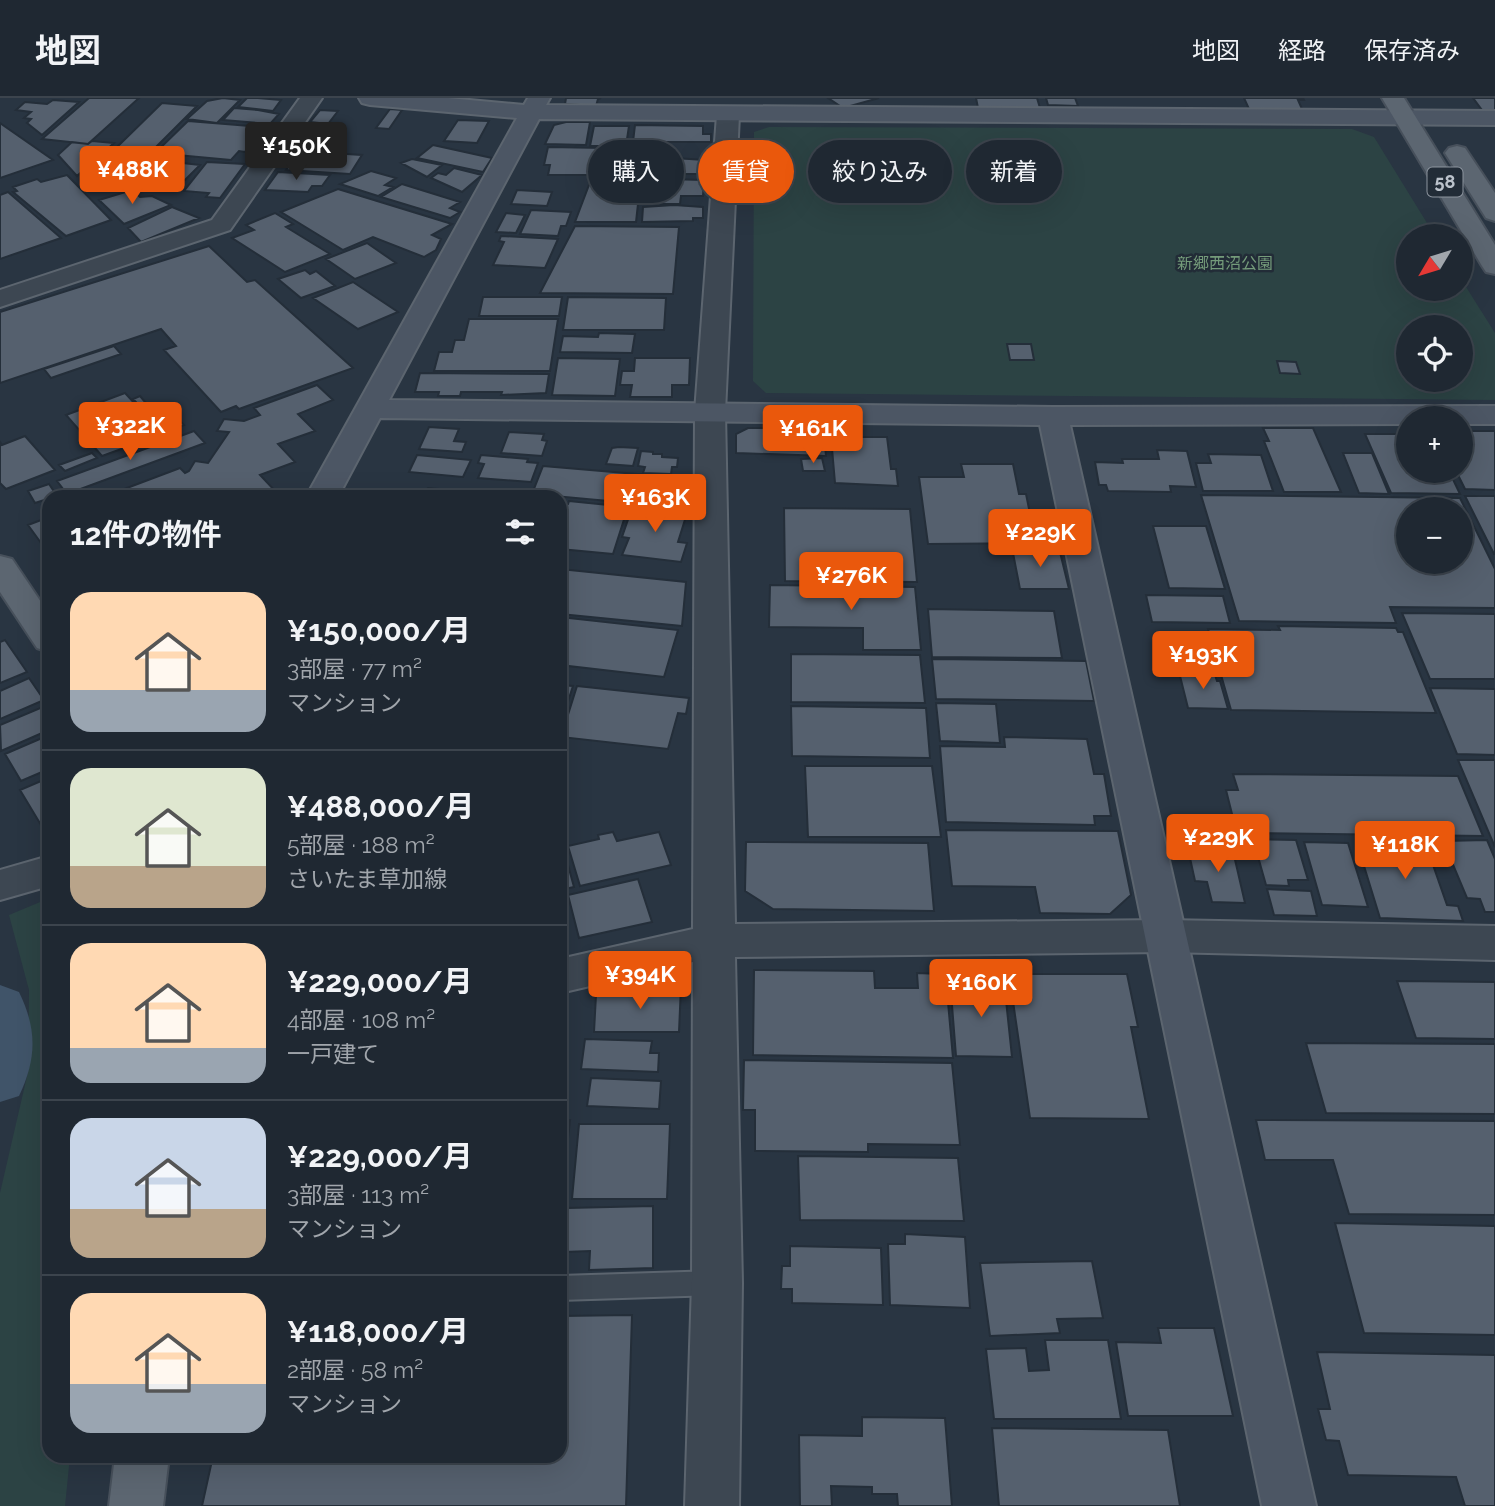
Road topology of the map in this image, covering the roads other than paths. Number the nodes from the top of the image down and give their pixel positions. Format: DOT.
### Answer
graph roads {
  1 [pos="312,98"];
  2 [pos="370,98"];
  3 [pos="535,105"];
  4 [pos="1400,108"];
  5 [pos="1428,108"];
  6 [pos="728,115"];
  7 [pos="1495,118"];
  8 [pos="1495,213"];
  9 [pos="1495,266"];
  10 [pos="0,299"];
  11 [pos="371,409"];
  12 [pos="710,412"];
  13 [pos="1495,415"];
  14 [pos="1053,416"];
  15 [pos="326,490"];
  16 [pos="0,566"];
  17 [pos="42,629"];
  18 [pos="42,873"];
  19 [pos="0,886"];
  20 [pos="1166,936"];
  21 [pos="715,941"];
  22 [pos="1495,943"];
  23 [pos="567,974"];
  24 [pos="717,1283"];
  25 [pos="567,1288"];
  26 [pos="141,1463"];
  27 [pos="136,1506"];
  28 [pos="712,1506"];
  29 [pos="1289,1506"];
  1 -- 10 [label="street"];
  2 -- 3 [label="street"];
  3 -- 6 [label="street"];
  3 -- 11 [label="street"];
  4 -- 5 [label="street"];
  4 -- 6 [label="street"];
  4 -- 9 [label="main road, 58"];
  5 -- 7 [label="street"];
  5 -- 8 [label="main road, 58"];
  6 -- 12 [label="street"];
  11 -- 12 [label="street"];
  11 -- 15 [label="street"];
  12 -- 14 [label="street"];
  12 -- 21 [label="street"];
  13 -- 14 [label="street"];
  14 -- 20 [label="street"];
  16 -- 17 [label="main road"];
  18 -- 19 [label="street"];
  20 -- 21 [label="street"];
  20 -- 22 [label="street"];
  20 -- 29 [label="street"];
  21 -- 23 [label="street"];
  21 -- 24 [label="street"];
  24 -- 25 [label="lane"];
  24 -- 28 [label="street"];
  26 -- 27 [label="main road"];
}
